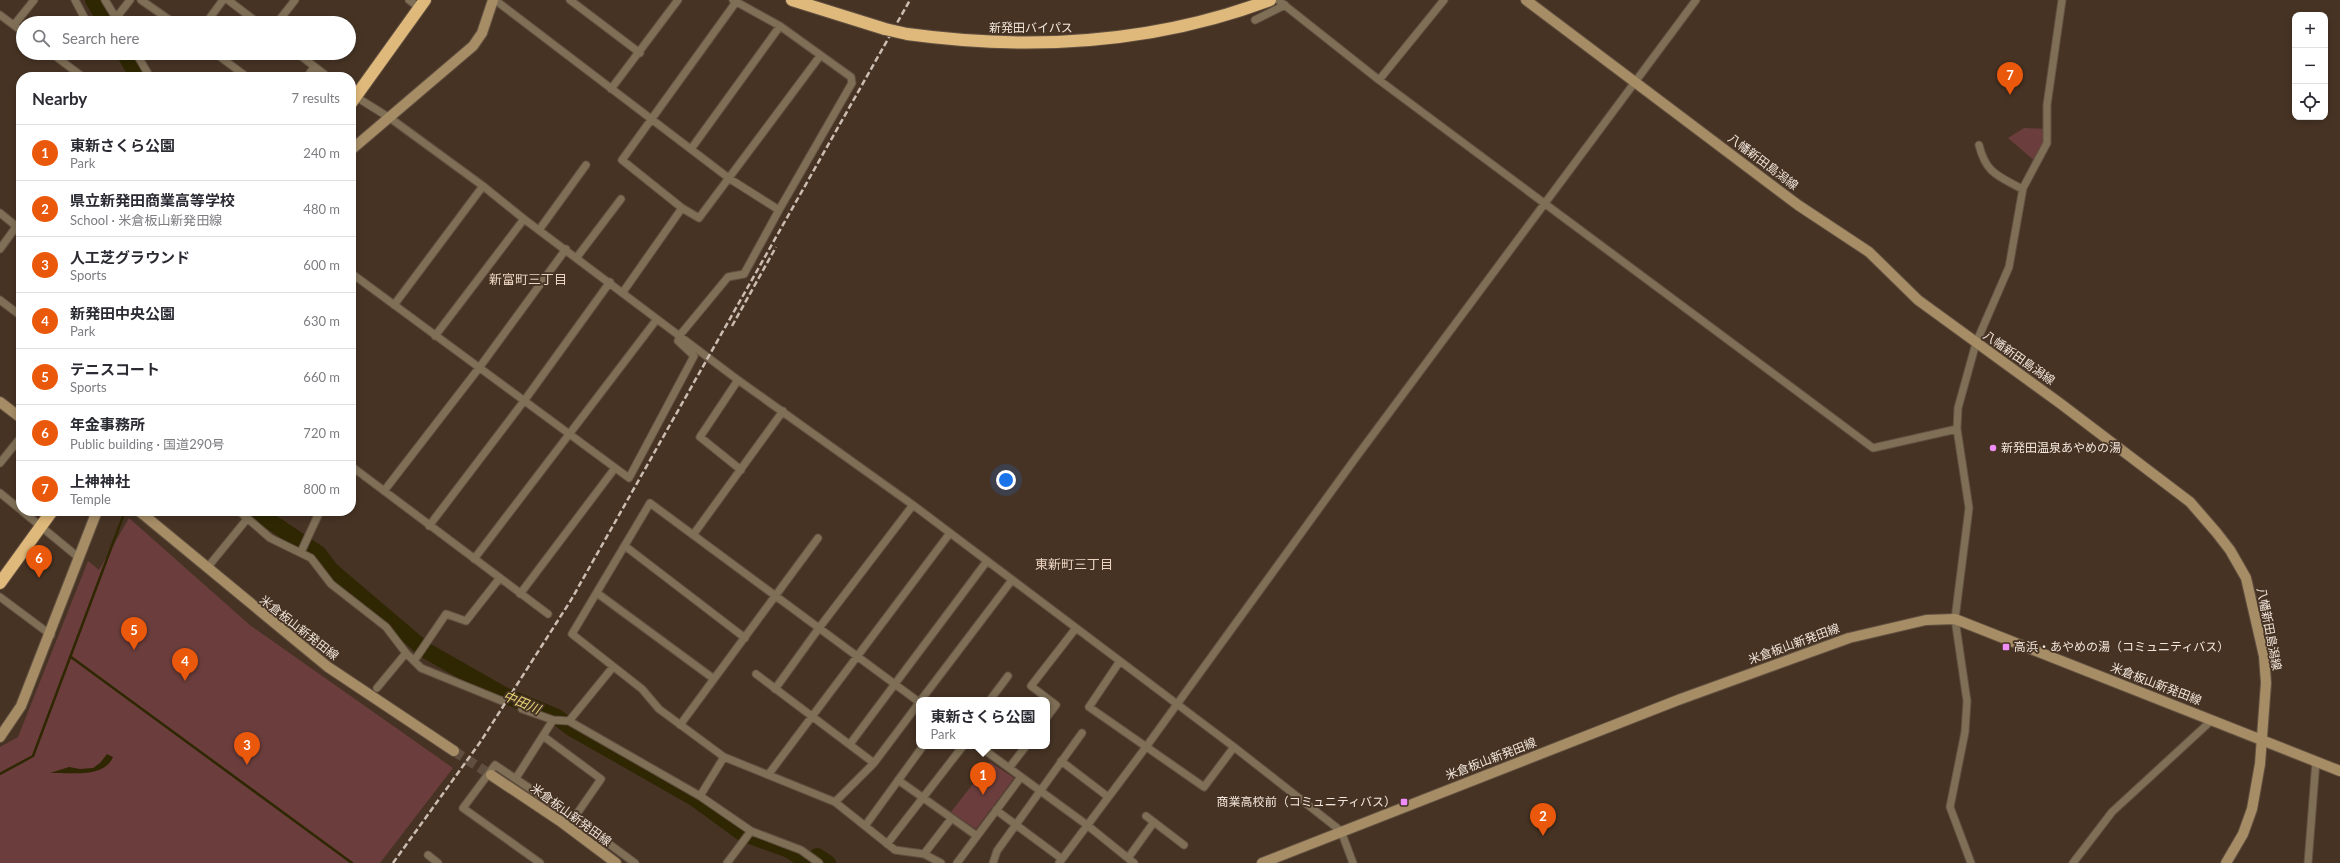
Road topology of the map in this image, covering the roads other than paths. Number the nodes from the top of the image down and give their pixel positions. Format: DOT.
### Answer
graph roads {
  1 [pos="34,0"];
  2 [pos="75,0"];
  3 [pos="105,0"];
  4 [pos="130,0"];
  5 [pos="142,0"];
  6 [pos="223,0"];
  7 [pos="228,0"];
  8 [pos="294,0"];
  9 [pos="409,0"];
  10 [pos="494,0"];
  11 [pos="570,0"];
  12 [pos="678,0"];
  13 [pos="792,0"];
  14 [pos="1270,0"];
  15 [pos="1278,0"];
  16 [pos="1444,0"];
  17 [pos="1526,0"];
  18 [pos="1696,0"];
  19 [pos="2062,0"];
  20 [pos="735,1"];
  21 [pos="422,4"];
  22 [pos="1285,5"];
  23 [pos="0,15"];
  24 [pos="21,16"];
  25 [pos="83,16"];
  26 [pos="114,16"];
  27 [pos="120,16"];
  28 [pos="164,16"];
  29 [pos="211,16"];
  30 [pos="249,16"];
  31 [pos="282,16"];
  32 [pos="1255,20"];
  33 [pos="16,22"];
  34 [pos="14,25"];
  35 [pos="780,26"];
  36 [pos="640,53"];
  37 [pos="820,56"];
  38 [pos="62,60"];
  39 [pos="140,60"];
  40 [pos="224,60"];
  41 [pos="306,60"];
  42 [pos="314,67"];
  43 [pos="77,72"];
  44 [pos="147,72"];
  45 [pos="240,72"];
  46 [pos="310,72"];
  47 [pos="321,72"];
  48 [pos="1379,80"];
  49 [pos="1635,83"];
  50 [pos="611,89"];
  51 [pos="356,94"];
  52 [pos="356,100"];
  53 [pos="651,117"];
  54 [pos="390,118"];
  55 [pos="1979,145"];
  56 [pos="356,146"];
  57 [pos="691,148"];
  58 [pos="586,165"];
  59 [pos="730,179"];
  60 [pos="483,186"];
  61 [pos="2022,189"];
  62 [pos="621,199"];
  63 [pos="1546,204"];
  64 [pos="682,208"];
  65 [pos="779,210"];
  66 [pos="0,213"];
  67 [pos="524,219"];
  68 [pos="16,226"];
  69 [pos="539,230"];
  70 [pos="16,231"];
  71 [pos="0,249"];
  72 [pos="566,249"];
  73 [pos="577,257"];
  74 [pos="356,278"];
  75 [pos="610,282"];
  76 [pos="623,292"];
  77 [pos="0,300"];
  78 [pos="394,305"];
  79 [pos="16,310"];
  80 [pos="657,319"];
  81 [pos="680,335"];
  82 [pos="436,336"];
  83 [pos="1976,343"];
  84 [pos="479,368"];
  85 [pos="738,380"];
  86 [pos="524,401"];
  87 [pos="0,402"];
  88 [pos="783,411"];
  89 [pos="16,414"];
  90 [pos="1957,429"];
  91 [pos="570,434"];
  92 [pos="16,442"];
  93 [pos="0,463"];
  94 [pos="615,468"];
  95 [pos="356,470"];
  96 [pos="741,470"];
  97 [pos="384,491"];
  98 [pos="0,493"];
  99 [pos="913,505"];
  100 [pos="16,506"];
  101 [pos="29,516"];
  102 [pos="48,516"];
  103 [pos="95,516"];
  104 [pos="144,516"];
  105 [pos="244,516"];
  106 [pos="318,516"];
  107 [pos="247,519"];
  108 [pos="41,526"];
  109 [pos="430,526"];
  110 [pos="950,533"];
  111 [pos="693,535"];
  112 [pos="818,538"];
  113 [pos="625,546"];
  114 [pos="301,552"];
  115 [pos="78,557"];
  116 [pos="474,559"];
  117 [pos="987,561"];
  118 [pos="207,568"];
  119 [pos="499,579"];
  120 [pos="1012,580"];
  121 [pos="0,583"];
  122 [pos="597,593"];
  123 [pos="520,594"];
  124 [pos="0,597"];
  125 [pos="777,597"];
  126 [pos="548,614"];
  127 [pos="1955,619"];
  128 [pos="819,628"];
  129 [pos="1076,628"];
  130 [pos="51,635"];
  131 [pos="745,638"];
  132 [pos="406,653"];
  133 [pos="857,656"];
  134 [pos="414,661"];
  135 [pos="1120,661"];
  136 [pos="613,667"];
  137 [pos="756,674"];
  138 [pos="1008,676"];
  139 [pos="714,679"];
  140 [pos="895,684"];
  141 [pos="377,688"];
  142 [pos="775,689"];
  143 [pos="923,697"];
  144 [pos="992,697"];
  145 [pos="1045,697"];
  146 [pos="916,698"];
  147 [pos="1050,700"];
  148 [pos="502,701"];
  149 [pos="1177,704"];
  150 [pos="916,706"];
  151 [pos="522,709"];
  152 [pos="1050,713"];
  153 [pos="812,716"];
  154 [pos="553,720"];
  155 [pos="2212,720"];
  156 [pos="569,721"];
  157 [pos="680,725"];
  158 [pos="1082,733"];
  159 [pos="543,736"];
  160 [pos="0,737"];
  161 [pos="2261,738"];
  162 [pos="850,744"];
  163 [pos="1146,747"];
  164 [pos="1234,747"];
  165 [pos="921,749"];
  166 [pos="961,749"];
  167 [pos="983,749"];
  168 [pos="1024,749"];
  169 [pos="454,752"];
  170 [pos="724,756"];
  171 [pos="1061,761"];
  172 [pos="2316,761"];
  173 [pos="874,763"];
  174 [pos="1009,768"];
  175 [pos="2340,771"];
  176 [pos="491,775"];
  177 [pos="768,775"];
  178 [pos="1021,777"];
  179 [pos="516,778"];
  180 [pos="898,780"];
  181 [pos="1040,790"];
  182 [pos="700,796"];
  183 [pos="1107,796"];
  184 [pos="923,798"];
  185 [pos="835,802"];
  186 [pos="996,810"];
  187 [pos="1146,816"];
  188 [pos="574,818"];
  189 [pos="952,818"];
  190 [pos="1154,822"];
  191 [pos="1016,824"];
  192 [pos="1087,825"];
  193 [pos="865,826"];
  194 [pos="751,831"];
  195 [pos="1341,832"];
  196 [pos="977,836"];
  197 [pos="887,844"];
  198 [pos="1184,845"];
  199 [pos="924,854"];
  200 [pos="428,856"];
  201 [pos="1060,861"];
  202 [pos="1131,861"];
  203 [pos="438,863"];
  204 [pos="540,863"];
  205 [pos="616,863"];
  206 [pos="635,863"];
  207 [pos="727,863"];
  208 [pos="819,863"];
  209 [pos="942,863"];
  210 [pos="957,863"];
  211 [pos="993,863"];
  212 [pos="1262,863"];
  213 [pos="1353,863"];
  214 [pos="1971,863"];
  215 [pos="2073,863"];
  216 [pos="2226,863"];
  217 [pos="2308,863"];
  1 -- 24 [label="street"];
  2 -- 25 [label="street"];
  3 -- 26 [label="street"];
  4 -- 27 [label="street"];
  5 -- 28 [label="street"];
  6 -- 29 [label="street"];
  7 -- 30 [label="street"];
  8 -- 31 [label="street"];
  9 -- 21 [label="street"];
  10 -- 50 [label="street"];
  10 -- 54 [label="main road"];
  11 -- 36 [label="street"];
  12 -- 36 [label="street"];
  13 -- 14 [label="highway, 新発田バイパス, bridge"];
  15 -- 22 [label="street"];
  16 -- 48 [label="street"];
  17 -- 49 [label="main road, 八幡新田島潟線"];
  18 -- 49 [label="street"];
  19 -- 61 [label="street"];
  20 -- 35 [label="street"];
  20 -- 53 [label="street"];
  21 -- 51 [label="highway"];
  22 -- 32 [label="street"];
  22 -- 48 [label="street"];
  23 -- 34 [label="street"];
  33 -- 34 [label="street"];
  35 -- 37 [label="street"];
  35 -- 57 [label="street"];
  36 -- 50 [label="street"];
  37 -- 59 [label="street"];
  37 -- 65 [label="street"];
  38 -- 43 [label="street"];
  39 -- 44 [label="street"];
  40 -- 45 [label="street"];
  41 -- 42 [label="street"];
  42 -- 46 [label="street"];
  42 -- 47 [label="street"];
  48 -- 63 [label="street"];
  49 -- 63 [label="street"];
  49 -- 83 [label="main road, 八幡新田島潟線"];
  50 -- 53 [label="street"];
  52 -- 54 [label="street"];
  53 -- 57 [label="street"];
  53 -- 64 [label="street"];
  54 -- 56 [label="main road"];
  54 -- 60 [label="street"];
  55 -- 61 [label="street"];
  57 -- 59 [label="street"];
  58 -- 69 [label="street"];
  59 -- 64 [label="street"];
  59 -- 65 [label="street"];
  60 -- 67 [label="street"];
  60 -- 78 [label="street"];
  61 -- 83 [label="street"];
  62 -- 73 [label="street"];
  63 -- 90 [label="street"];
  63 -- 149 [label="street"];
  64 -- 76 [label="street"];
  65 -- 81 [label="street"];
  66 -- 68 [label="street"];
  67 -- 69 [label="street"];
  67 -- 82 [label="street"];
  69 -- 72 [label="street"];
  70 -- 71 [label="street"];
  72 -- 73 [label="street"];
  72 -- 84 [label="street"];
  73 -- 75 [label="street"];
  74 -- 78 [label="street"];
  75 -- 76 [label="street"];
  75 -- 86 [label="street"];
  76 -- 80 [label="street"];
  77 -- 79 [label="street"];
  78 -- 82 [label="street"];
  80 -- 81 [label="street"];
  80 -- 91 [label="street"];
  81 -- 85 [label="street"];
  81 -- 94 [label="street"];
  82 -- 84 [label="street"];
  83 -- 90 [label="street"];
  83 -- 161 [label="main road, 八幡新田島潟線"];
  84 -- 86 [label="street"];
  84 -- 97 [label="street"];
  85 -- 88 [label="street"];
  85 -- 96 [label="street"];
  86 -- 91 [label="street"];
  86 -- 109 [label="street"];
  87 -- 89 [label="main road"];
  88 -- 96 [label="street"];
  88 -- 99 [label="street"];
  90 -- 127 [label="street"];
  91 -- 94 [label="street"];
  91 -- 116 [label="street"];
  92 -- 93 [label="street"];
  94 -- 123 [label="street"];
  95 -- 97 [label="street"];
  96 -- 111 [label="street"];
  97 -- 109 [label="street"];
  98 -- 100 [label="street"];
  99 -- 110 [label="street"];
  99 -- 128 [label="street"];
  101 -- 108 [label="street"];
  102 -- 108 [label="highway"];
  103 -- 115 [label="main road"];
  104 -- 118 [label="main road, 米倉板山新発田線"];
  105 -- 107 [label="street"];
  106 -- 114 [label="street"];
  107 -- 114 [label="street"];
  107 -- 118 [label="street"];
  108 -- 115 [label="street"];
  108 -- 121 [label="highway"];
  109 -- 116 [label="street"];
  110 -- 117 [label="street"];
  110 -- 133 [label="street"];
  111 -- 113 [label="street"];
  111 -- 125 [label="street"];
  112 -- 125 [label="street"];
  113 -- 122 [label="street"];
  113 -- 131 [label="street"];
  114 -- 132 [label="street"];
  115 -- 130 [label="main road"];
  116 -- 119 [label="street"];
  117 -- 120 [label="street"];
  117 -- 140 [label="street"];
  118 -- 169 [label="main road, 米倉板山新発田線"];
  119 -- 123 [label="street"];
  119 -- 134 [label="street"];
  120 -- 129 [label="street"];
  120 -- 143 [label="street"];
  122 -- 136 [label="street"];
  122 -- 139 [label="street"];
  123 -- 126 [label="street"];
  124 -- 130 [label="street"];
  125 -- 128 [label="street"];
  125 -- 131 [label="street"];
  127 -- 155 [label="main road, 米倉板山新発田線"];
  127 -- 195 [label="main road, 米倉板山新発田線"];
  127 -- 214 [label="street"];
  128 -- 133 [label="street"];
  128 -- 142 [label="street"];
  129 -- 135 [label="street"];
  129 -- 145 [label="street"];
  130 -- 160 [label="main road"];
  131 -- 139 [label="street"];
  132 -- 134 [label="street"];
  132 -- 141 [label="street"];
  133 -- 140 [label="street"];
  133 -- 153 [label="street"];
  134 -- 148 [label="street"];
  135 -- 149 [label="street"];
  135 -- 163 [label="street"];
  136 -- 156 [label="street"];
  136 -- 157 [label="street"];
  137 -- 142 [label="street"];
  138 -- 144 [label="street"];
  139 -- 157 [label="street"];
  140 -- 146 [label="street"];
  140 -- 162 [label="street"];
  142 -- 153 [label="street"];
  147 -- 152 [label="street"];
  149 -- 163 [label="street"];
  149 -- 164 [label="street"];
  150 -- 173 [label="street"];
  151 -- 154 [label="street"];
  153 -- 162 [label="street"];
  153 -- 177 [label="street"];
  154 -- 156 [label="street"];
  154 -- 159 [label="street"];
  155 -- 161 [label="main road, 米倉板山新発田線"];
  155 -- 215 [label="street"];
  156 -- 182 [label="street"];
  157 -- 170 [label="street"];
  158 -- 171 [label="street"];
  159 -- 179 [label="street"];
  159 -- 188 [label="street"];
  161 -- 172 [label="main road, 米倉板山新発田線"];
  161 -- 216 [label="main road, 八幡新田島潟線"];
  162 -- 173 [label="street"];
  163 -- 164 [label="street"];
  163 -- 183 [label="street"];
  164 -- 195 [label="street"];
  165 -- 180 [label="street"];
  166 -- 184 [label="street"];
  167 -- 174 [label="street"];
  168 -- 174 [label="street"];
  170 -- 177 [label="street"];
  170 -- 182 [label="street"];
  171 -- 181 [label="street"];
  171 -- 183 [label="street"];
  172 -- 175 [label="main road, 米倉板山新発田線"];
  172 -- 217 [label="street"];
  173 -- 185 [label="street"];
  174 -- 178 [label="street"];
  176 -- 205 [label="main road, 米倉板山新発田線"];
  177 -- 185 [label="street"];
  178 -- 181 [label="street"];
  178 -- 186 [label="street"];
  179 -- 188 [label="street"];
  179 -- 204 [label="street"];
  180 -- 184 [label="street"];
  180 -- 193 [label="street"];
  181 -- 191 [label="street"];
  181 -- 192 [label="street"];
  182 -- 194 [label="street"];
  183 -- 192 [label="street"];
  184 -- 189 [label="street"];
  184 -- 197 [label="street"];
  185 -- 193 [label="street"];
  186 -- 191 [label="street"];
  186 -- 196 [label="street"];
  187 -- 190 [label="street"];
  188 -- 206 [label="street"];
  189 -- 196 [label="street"];
  189 -- 199 [label="street"];
  190 -- 198 [label="street"];
  190 -- 202 [label="street"];
  191 -- 201 [label="street"];
  191 -- 211 [label="street"];
  192 -- 201 [label="street"];
  192 -- 202 [label="street"];
  193 -- 197 [label="street"];
  194 -- 207 [label="street"];
  194 -- 208 [label="street"];
  195 -- 212 [label="main road, 米倉板山新発田線"];
  195 -- 213 [label="street"];
  196 -- 210 [label="street"];
  197 -- 199 [label="street"];
  199 -- 209 [label="street"];
  200 -- 203 [label="street"];
}
